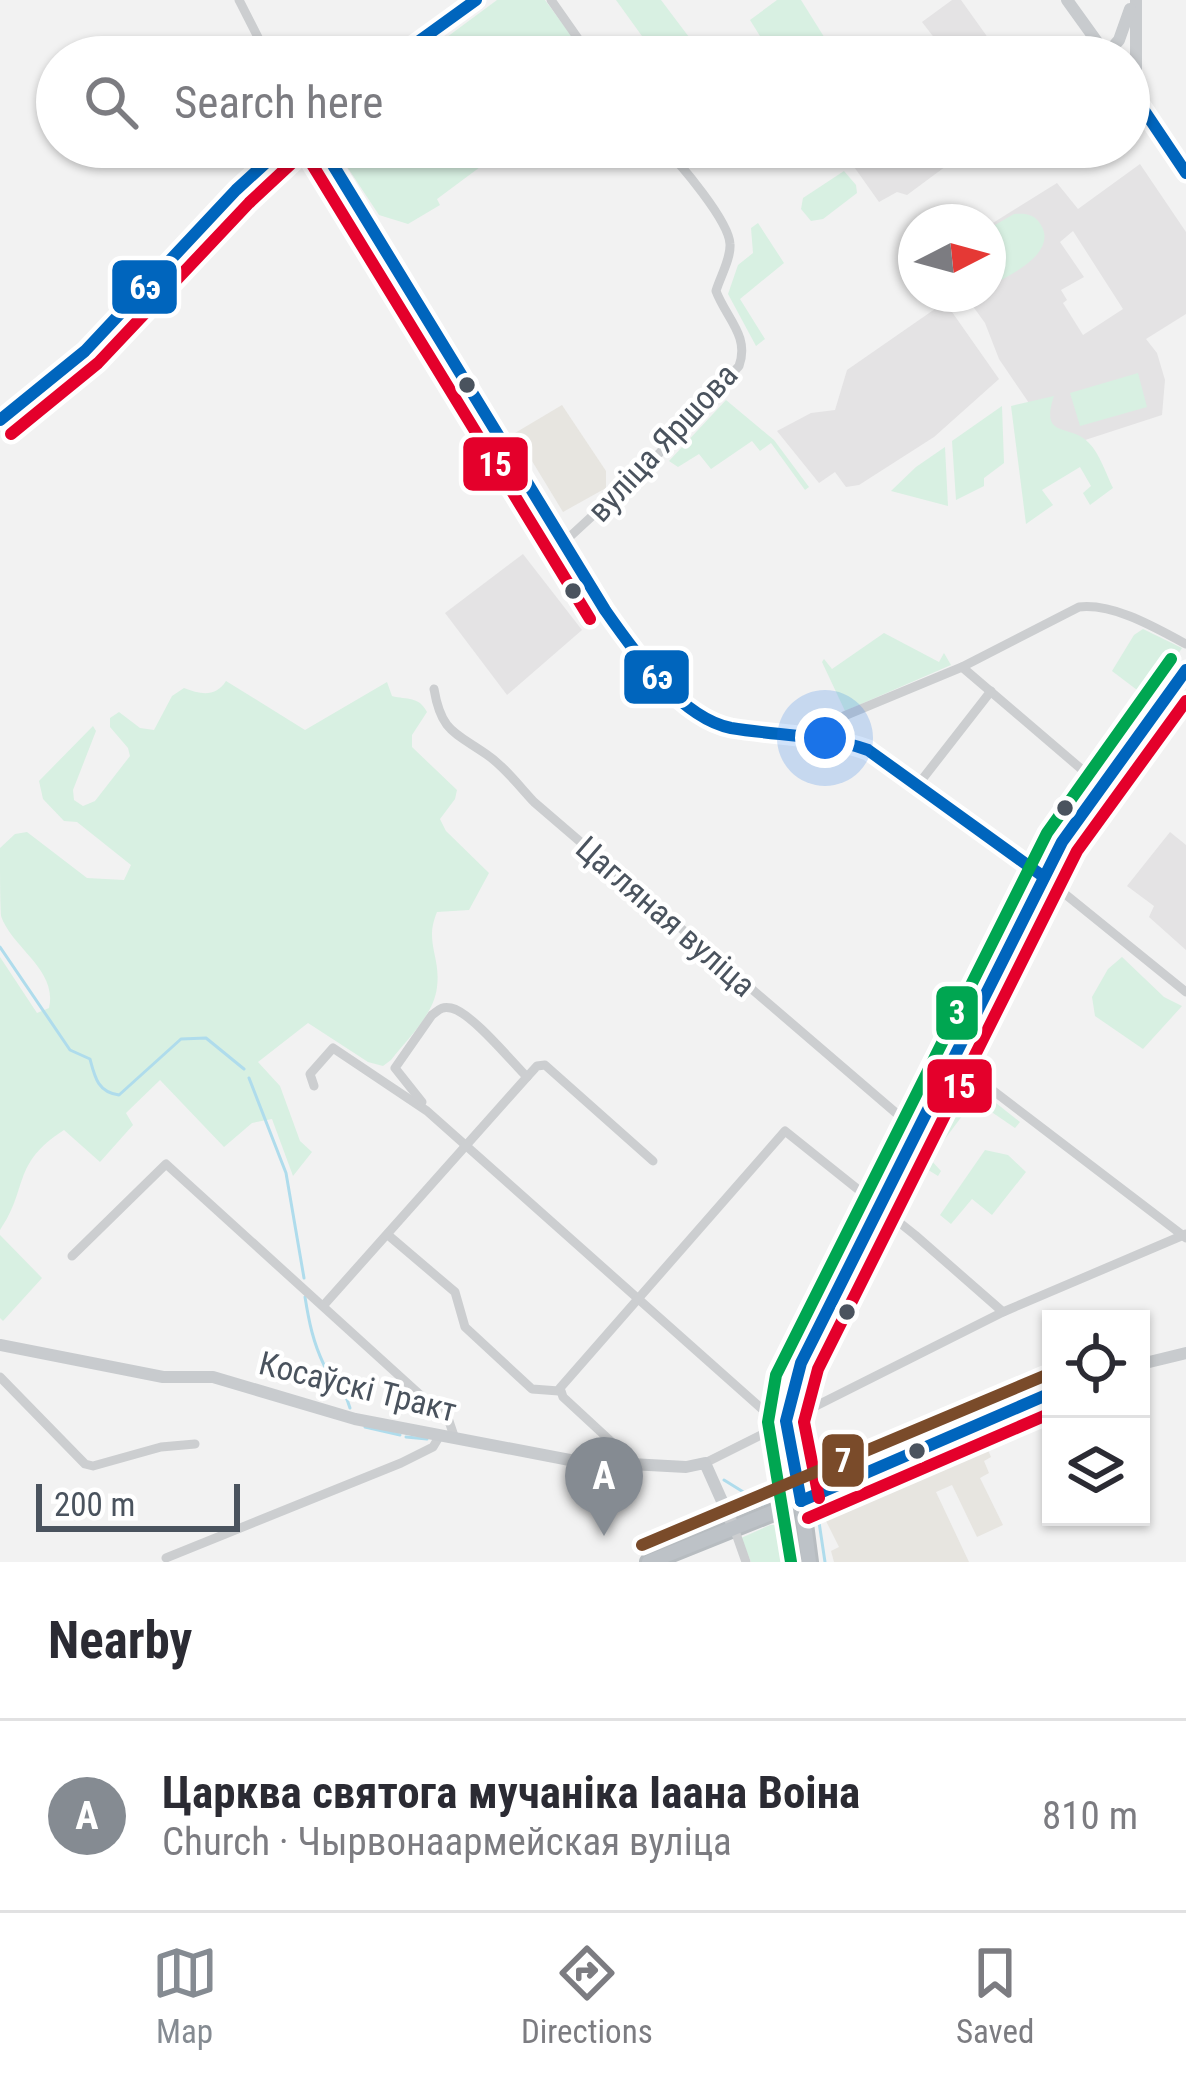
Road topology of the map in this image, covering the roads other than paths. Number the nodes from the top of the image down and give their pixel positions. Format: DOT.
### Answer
graph roads {
  1 [pos="238,0"];
  2 [pos="476,0"];
  3 [pos="551,0"];
  4 [pos="1067,0"];
  5 [pos="1134,0"];
  6 [pos="1090,33"];
  7 [pos="257,36"];
  8 [pos="426,36"];
  9 [pos="576,36"];
  10 [pos="1092,36"];
  11 [pos="1098,36"];
  12 [pos="1121,36"];
  13 [pos="1132,36"];
  14 [pos="1150,119"];
  15 [pos="260,168"];
  16 [pos="335,168"];
  17 [pos="680,168"];
  18 [pos="1186,173"];
  19 [pos="0,420"];
  20 [pos="563,543"];
  21 [pos="1186,644"];
  22 [pos="962,667"];
  23 [pos="1186,670"];
  24 [pos="434,689"];
  25 [pos="991,691"];
  26 [pos="1159,706"];
  27 [pos="1186,713"];
  28 [pos="825,737"];
  29 [pos="1100,785"];
  30 [pos="916,787"];
  31 [pos="1044,877"];
  32 [pos="1186,992"];
  33 [pos="953,1060"];
  34 [pos="527,1077"];
  35 [pos="314,1087"];
  36 [pos="428,1111"];
  37 [pos="917,1131"];
  38 [pos="467,1147"];
  39 [pos="653,1161"];
  40 [pos="880,1207"];
  41 [pos="388,1235"];
  42 [pos="1185,1236"];
  43 [pos="72,1256"];
  44 [pos="636,1299"];
  45 [pos="323,1306"];
  46 [pos="1003,1312"];
  47 [pos="0,1345"];
  48 [pos="1186,1353"];
  49 [pos="1150,1362"];
  50 [pos="0,1377"];
  51 [pos="561,1387"];
  52 [pos="1042,1398"];
  53 [pos="783,1423"];
  54 [pos="440,1436"];
  55 [pos="455,1439"];
  56 [pos="195,1444"];
  57 [pos="705,1463"];
  58 [pos="631,1464"];
  59 [pos="801,1501"];
  60 [pos="734,1528"];
  61 [pos="166,1558"];
  62 [pos="649,1562"];
  63 [pos="746,1562"];
  64 [pos="809,1562"];
  1 -- 7 [label="street"];
  2 -- 8 [label="main road"];
  3 -- 9 [label="street"];
  4 -- 6 [label="main road"];
  5 -- 12 [label="main road"];
  5 -- 13 [label="main road"];
  6 -- 10 [label="main road"];
  6 -- 11 [label="main road"];
  14 -- 18 [label="main road"];
  15 -- 19 [label="main road"];
  16 -- 20 [label="main road"];
  17 -- 20 [label="street, вуліца Яршова"];
  20 -- 28 [label="main road"];
  21 -- 22 [label="street"];
  22 -- 25 [label="street"];
  22 -- 28 [label="street"];
  23 -- 26 [label="main road"];
  24 -- 37 [label="street, Цагляная вуліца"];
  25 -- 29 [label="street"];
  25 -- 30 [label="street"];
  26 -- 27 [label="street"];
  26 -- 29 [label="main road"];
  28 -- 30 [label="main road"];
  29 -- 31 [label="main road"];
  30 -- 31 [label="main road"];
  31 -- 32 [label="street"];
  31 -- 33 [label="main road"];
  33 -- 37 [label="main road"];
  33 -- 42 [label="street"];
  34 -- 36 [label="street"];
  34 -- 38 [label="street"];
  34 -- 39 [label="street"];
  35 -- 36 [label="street"];
  36 -- 38 [label="street"];
  37 -- 40 [label="main road"];
  38 -- 41 [label="street"];
  38 -- 44 [label="street"];
  40 -- 44 [label="street"];
  40 -- 46 [label="street"];
  40 -- 53 [label="main road"];
  41 -- 45 [label="street"];
  41 -- 51 [label="street"];
  42 -- 46 [label="street, Косаўскі Тракт"];
  43 -- 45 [label="street"];
  44 -- 51 [label="street"];
  44 -- 53 [label="street"];
  45 -- 55 [label="street"];
  46 -- 53 [label="street, Косаўскі Тракт"];
  47 -- 54 [label="main road, Косаўскі Тракт"];
  48 -- 49 [label="main road"];
  50 -- 56 [label="street"];
  51 -- 58 [label="street"];
  52 -- 59 [label="main road"];
  53 -- 57 [label="street, Косаўскі Тракт"];
  53 -- 59 [label="main road"];
  54 -- 55 [label="main road, Косаўскі Тракт"];
  54 -- 61 [label="street"];
  55 -- 58 [label="main road, Косаўскі Тракт"];
  57 -- 58 [label="main road, Косаўскі Тракт"];
  57 -- 60 [label="main road"];
  59 -- 60 [label="highway"];
  59 -- 64 [label="highway"];
  60 -- 62 [label="highway"];
  60 -- 63 [label="street"];
}
